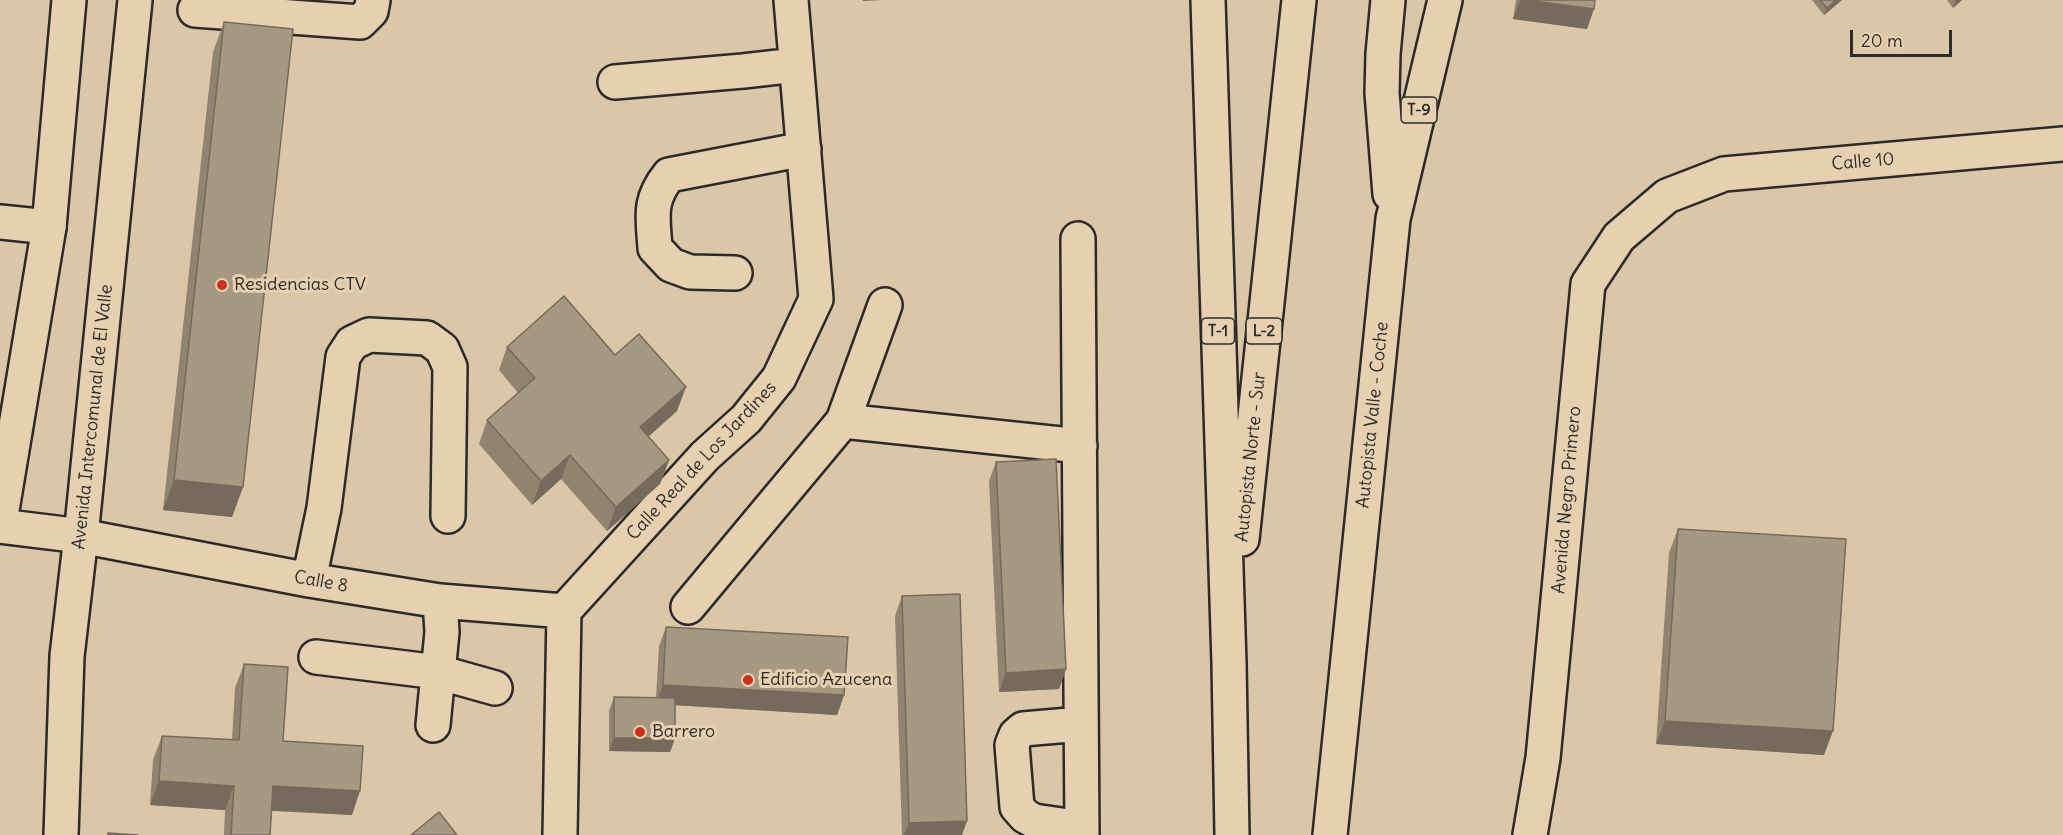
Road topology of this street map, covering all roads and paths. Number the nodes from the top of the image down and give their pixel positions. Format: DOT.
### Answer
graph roads {
  1 [pos="69,0"];
  2 [pos="135,0"];
  3 [pos="374,0"];
  4 [pos="791,0"];
  5 [pos="1208,0"];
  6 [pos="1299,0"];
  7 [pos="1388,0"];
  8 [pos="1445,0"];
  9 [pos="195,10"];
  10 [pos="796,64"];
  11 [pos="615,82"];
  12 [pos="2063,144"];
  13 [pos="804,149"];
  14 [pos="1667,196"];
  15 [pos="1393,219"];
  16 [pos="0,222"];
  17 [pos="49,227"];
  18 [pos="1078,239"];
  19 [pos="735,273"];
  20 [pos="885,305"];
  21 [pos="843,421"];
  22 [pos="1080,446"];
  23 [pos="448,516"];
  24 [pos="0,524"];
  25 [pos="81,536"];
  26 [pos="309,580"];
  27 [pos="440,601"];
  28 [pos="688,606"];
  29 [pos="564,611"];
  30 [pos="316,657"];
  31 [pos="1229,663"];
  32 [pos="438,672"];
  33 [pos="495,688"];
  34 [pos="1081,724"];
  35 [pos="433,725"];
  36 [pos="1082,831"];
  37 [pos="60,835"];
  38 [pos="560,835"];
  39 [pos="1232,835"];
  40 [pos="1330,835"];
  41 [pos="1530,835"];
  1 -- 17 [label="main road"];
  2 -- 25 [label="main road, Avenida Intercomunal de El Valle"];
  3 -- 9 [label="main road"];
  4 -- 10 [label="main road, Calle Real de Los Jardines"];
  5 -- 31 [label="main road, T-1"];
  6 -- 31 [label="main road, Autopista Norte - Sur / L-2"];
  7 -- 15 [label="main road"];
  8 -- 15 [label="main road, Autopista Valle - Coche / T-9"];
  10 -- 11 [label="main road"];
  10 -- 13 [label="main road, Calle Real de Los Jardines"];
  12 -- 14 [label="main road, Calle 10"];
  13 -- 19 [label="main road"];
  13 -- 29 [label="main road, Calle Real de Los Jardines"];
  14 -- 41 [label="main road, Avenida Negro Primero"];
  15 -- 40 [label="main road, Autopista Valle - Coche"];
  16 -- 17 [label="main road"];
  17 -- 24 [label="main road"];
  18 -- 22 [label="main road"];
  20 -- 21 [label="main road"];
  21 -- 22 [label="main road"];
  21 -- 28 [label="main road"];
  22 -- 34 [label="main road"];
  23 -- 26 [label="main road"];
  24 -- 25 [label="main road, Calle 8"];
  25 -- 26 [label="main road, Calle 8"];
  25 -- 37 [label="main road, Avenida Intercomunal de El Valle"];
  26 -- 27 [label="main road, Calle 8"];
  27 -- 29 [label="main road, Calle 8"];
  27 -- 32 [label="main road"];
  29 -- 38 [label="main road"];
  30 -- 32 [label="main road"];
  31 -- 39 [label="main road, T-1"];
  32 -- 33 [label="main road"];
  32 -- 35 [label="main road"];
  34 -- 36 [label="main road"];
  34 -- 36 [label="main road"];
}
